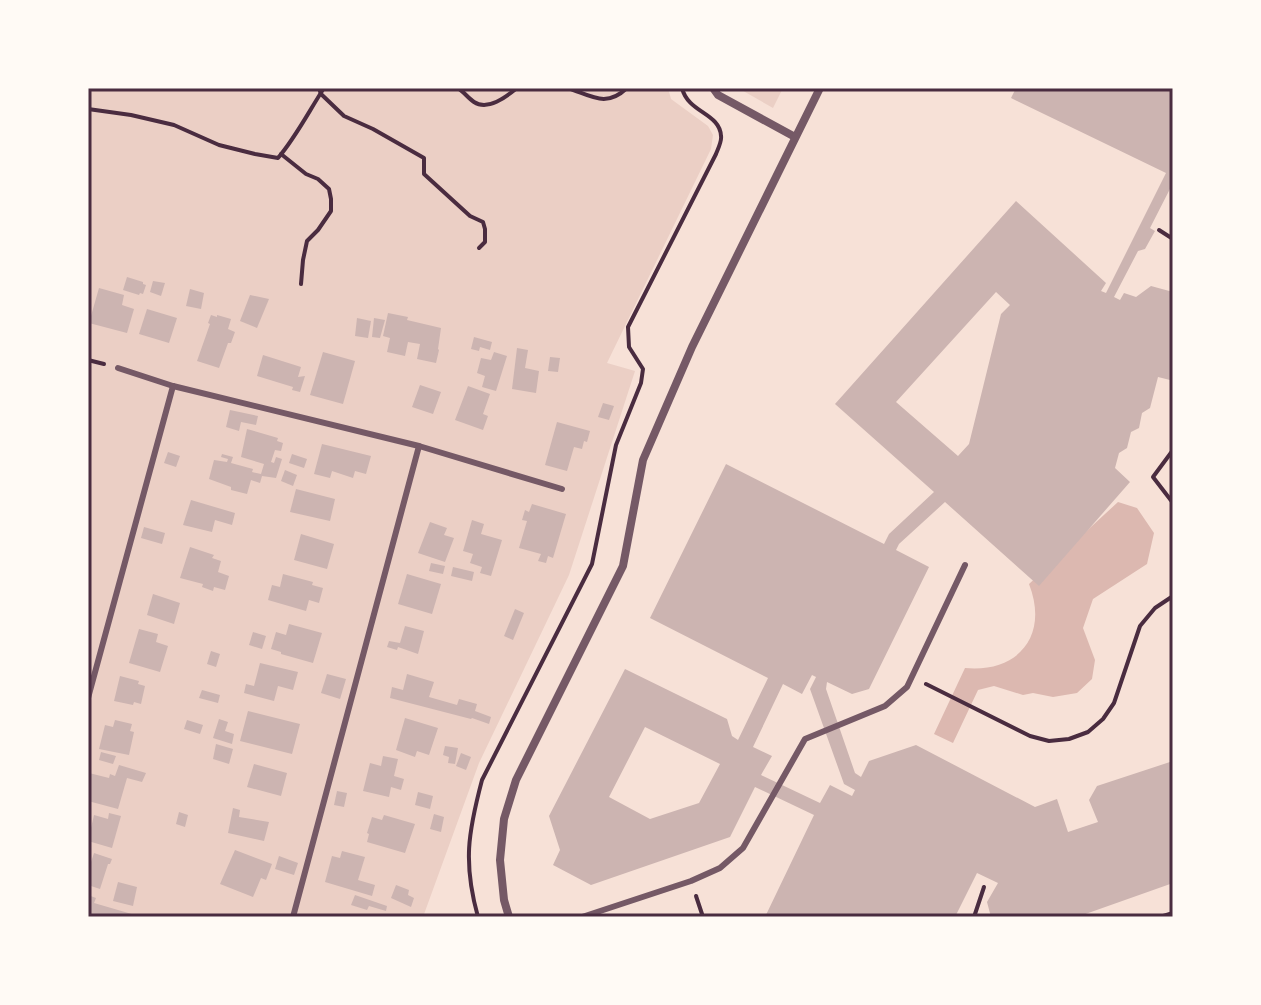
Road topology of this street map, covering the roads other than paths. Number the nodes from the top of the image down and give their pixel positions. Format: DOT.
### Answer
graph roads {
  1 [pos="713,88"];
  2 [pos="820,88"];
  3 [pos="795,137"];
  4 [pos="118,368"];
  5 [pos="173,386"];
  6 [pos="419,446"];
  7 [pos="562,489"];
  8 [pos="965,565"];
  9 [pos="88,698"];
  10 [pos="293,917"];
  11 [pos="509,917"];
  12 [pos="582,917"];
  1 -- 3 [label="street"];
  2 -- 3 [label="street"];
  3 -- 11 [label="street"];
  4 -- 5 [label="lane"];
  5 -- 6 [label="lane"];
  5 -- 9 [label="lane"];
  6 -- 7 [label="lane"];
  6 -- 10 [label="lane"];
  8 -- 12 [label="lane"];
}
